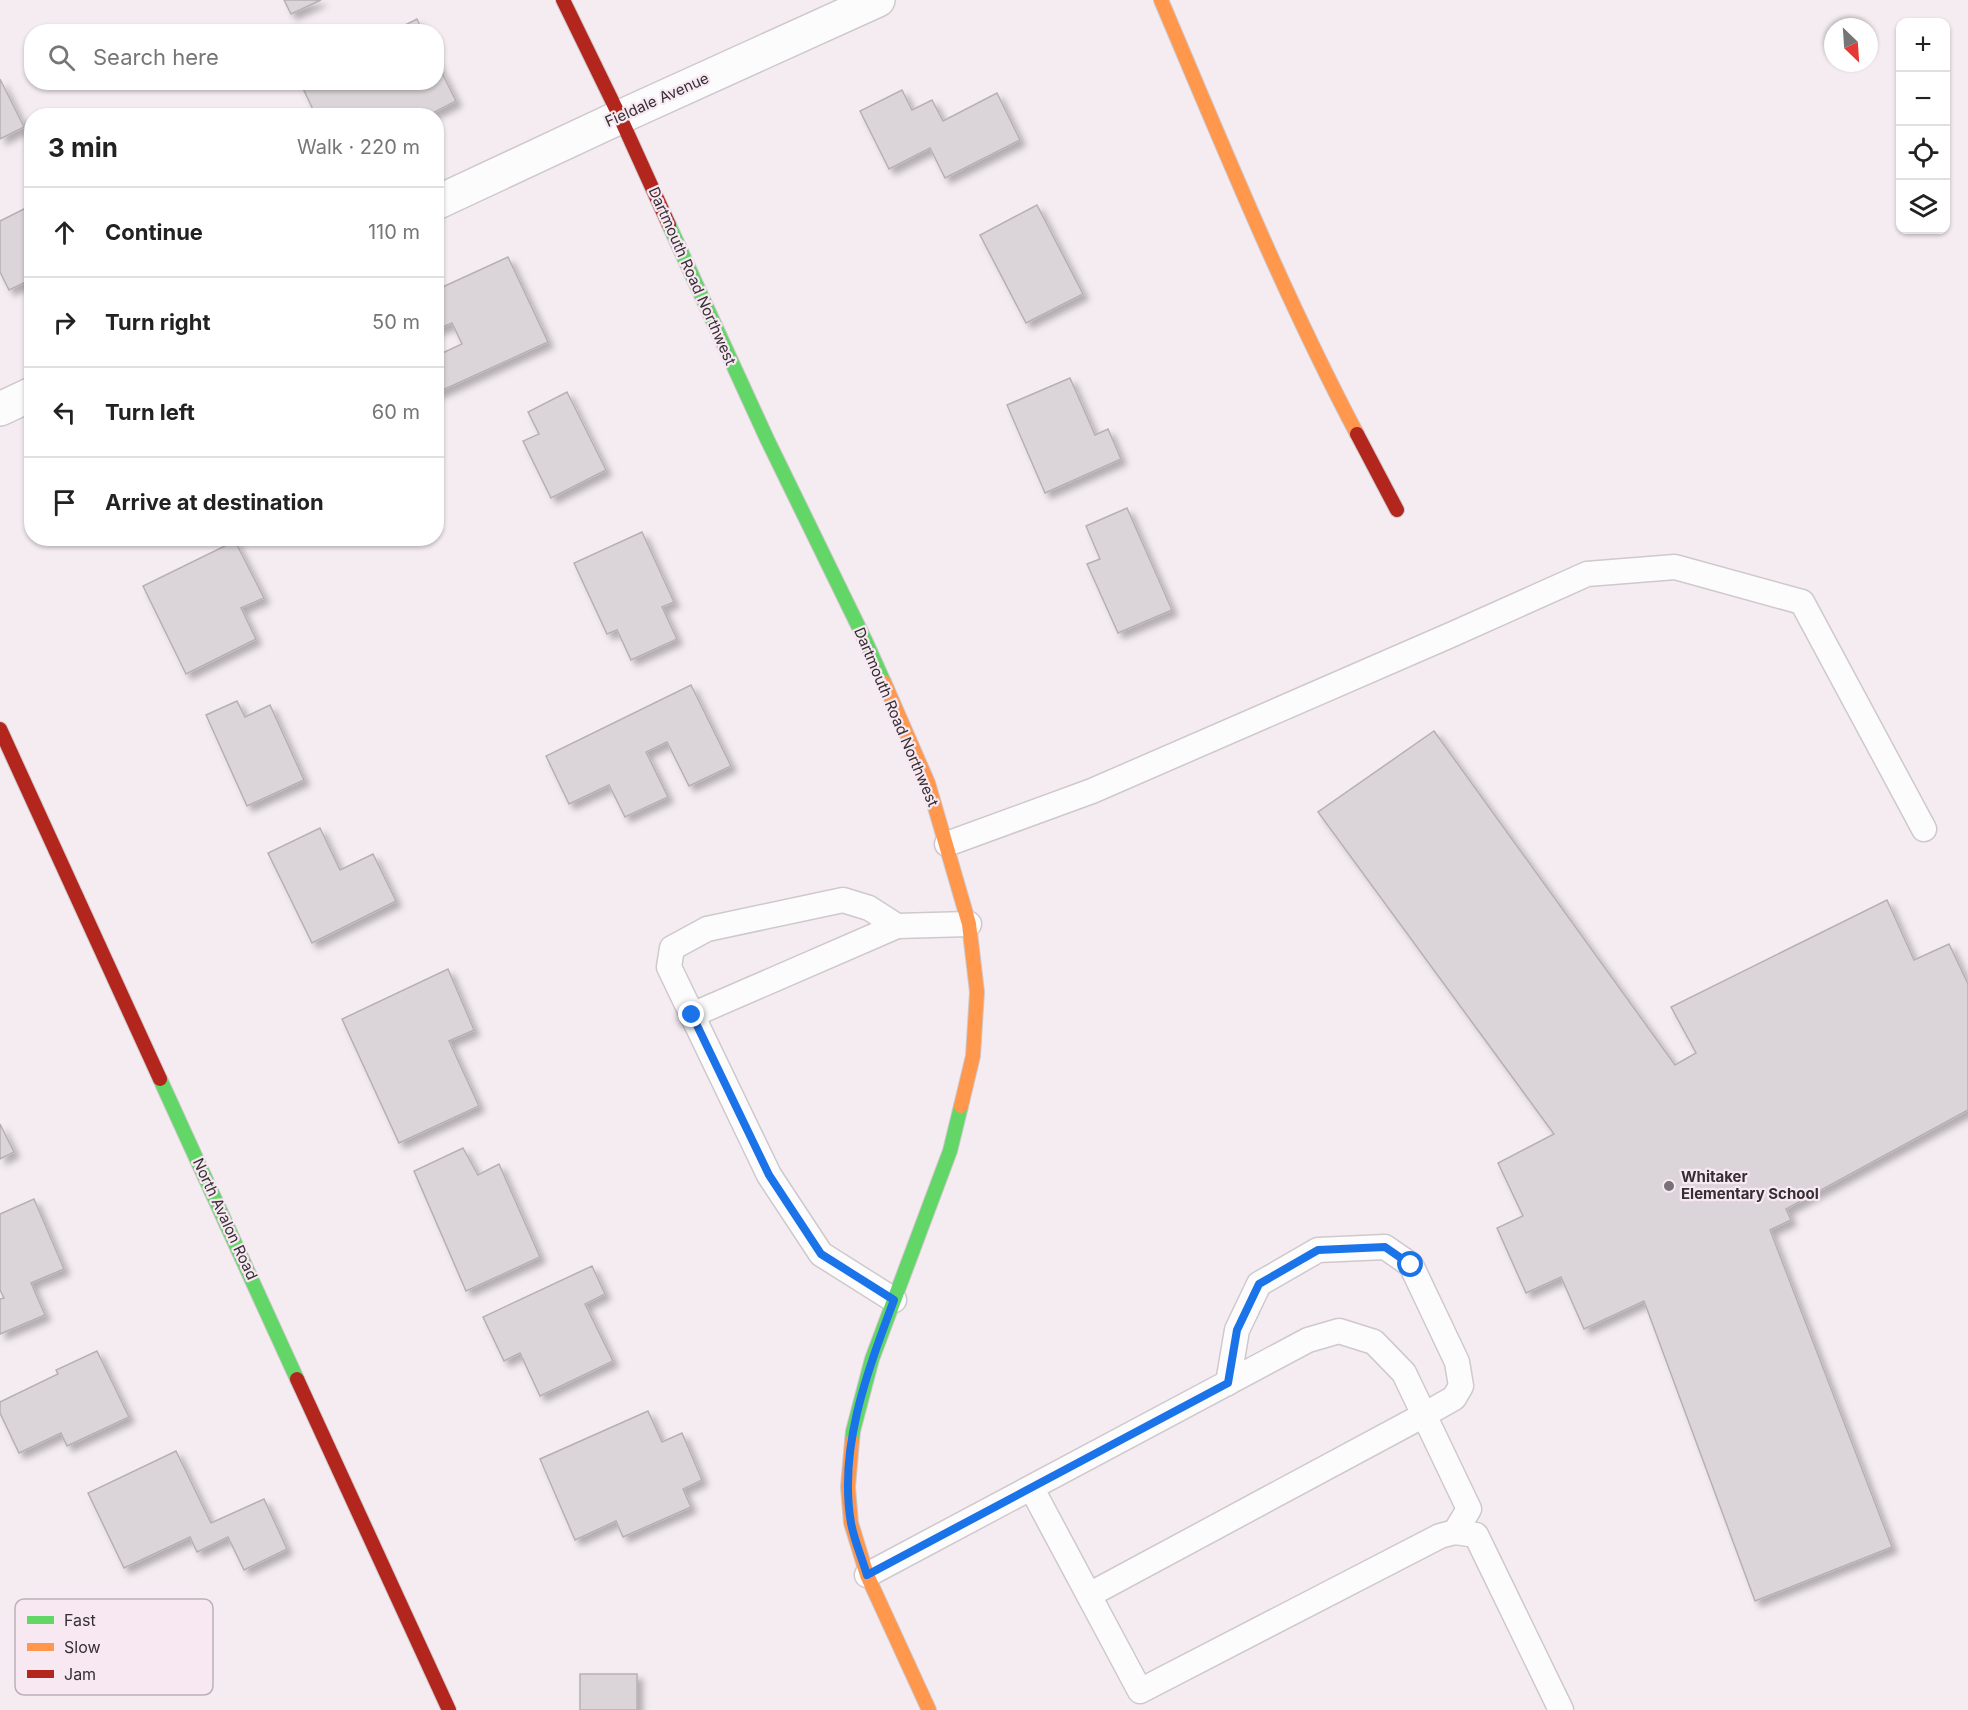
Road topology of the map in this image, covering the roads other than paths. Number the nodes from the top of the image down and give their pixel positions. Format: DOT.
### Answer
graph roads {
  1 [pos="563,0"];
  2 [pos="878,0"];
  3 [pos="1161,0"];
  4 [pos="620,117"];
  5 [pos="444,199"];
  6 [pos="24,398"];
  7 [pos="0,409"];
  8 [pos="1398,510"];
  9 [pos="0,729"];
  10 [pos="1924,829"];
  11 [pos="947,844"];
  12 [pos="969,924"];
  13 [pos="897,926"];
  14 [pos="692,1015"];
  15 [pos="894,1300"];
  16 [pos="1228,1383"];
  17 [pos="1424,1414"];
  18 [pos="1032,1489"];
  19 [pos="1455,1532"];
  20 [pos="867,1575"];
  21 [pos="1089,1595"];
  22 [pos="449,1710"];
  23 [pos="929,1710"];
  24 [pos="1561,1710"];
  1 -- 4 [label="street, Dartmouth Road Northwest"];
  2 -- 4 [label="street, Fieldale Avenue"];
  3 -- 8 [label="street"];
  4 -- 5 [label="street, Fieldale Avenue"];
  4 -- 11 [label="street, Dartmouth Road Northwest"];
  6 -- 7 [label="street"];
  9 -- 22 [label="street, North Avalon Road"];
  10 -- 11 [label="lane"];
  11 -- 12 [label="street, Dartmouth Road Northwest"];
  12 -- 13 [label="lane"];
  12 -- 15 [label="street, Dartmouth Road Northwest"];
  13 -- 14 [label="lane"];
  13 -- 14 [label="lane"];
  14 -- 15 [label="lane"];
  15 -- 20 [label="street, Dartmouth Road Northwest"];
  16 -- 17 [label="lane"];
  16 -- 17 [label="lane"];
  16 -- 18 [label="lane"];
  17 -- 19 [label="lane"];
  17 -- 21 [label="lane"];
  18 -- 20 [label="lane"];
  18 -- 21 [label="lane"];
  19 -- 21 [label="lane"];
  19 -- 24 [label="lane"];
  20 -- 23 [label="street, Dartmouth Road Northwest"];
}
